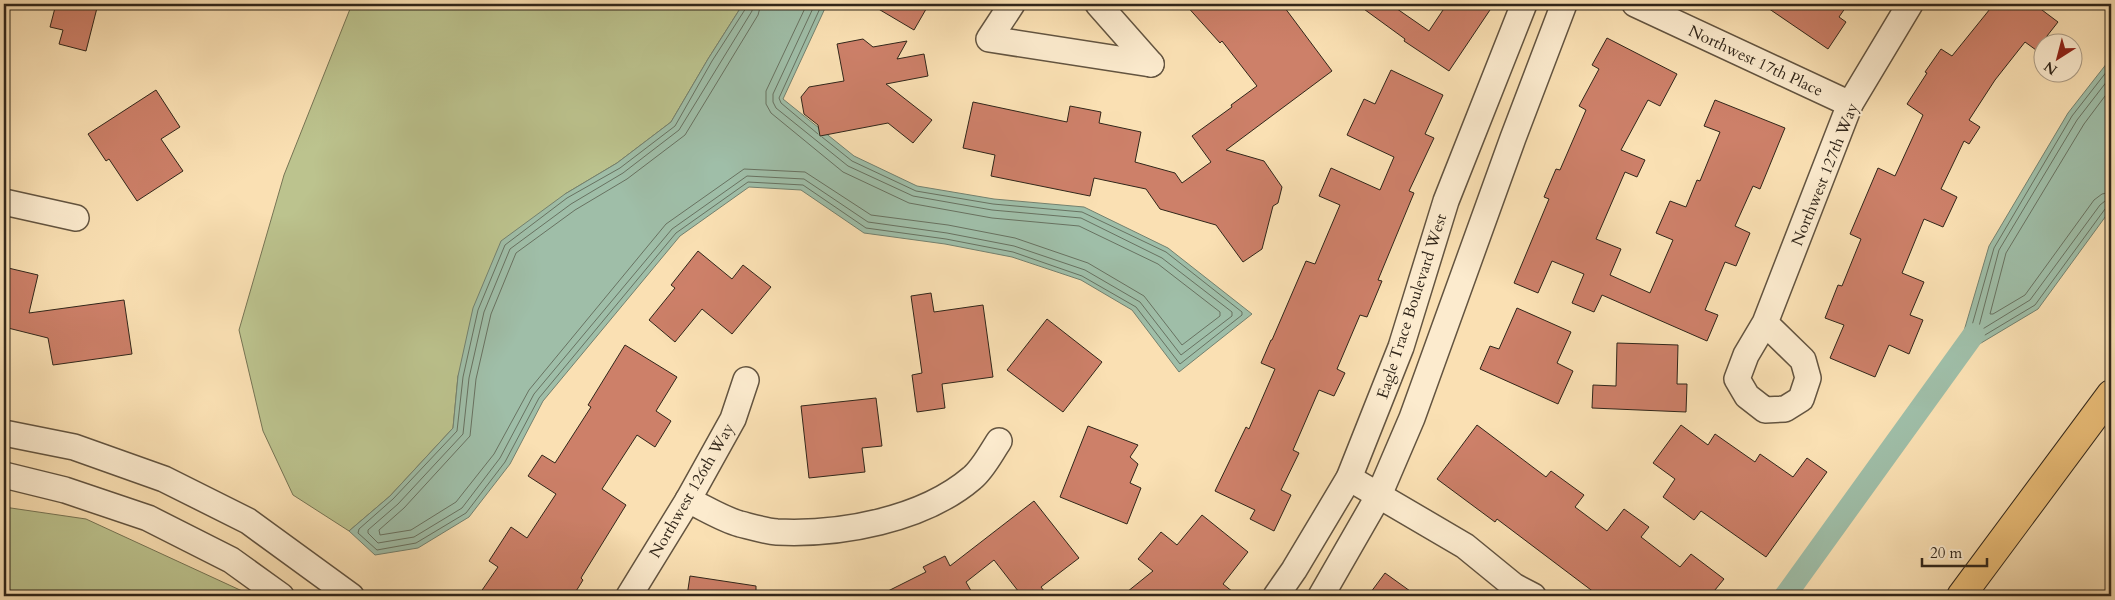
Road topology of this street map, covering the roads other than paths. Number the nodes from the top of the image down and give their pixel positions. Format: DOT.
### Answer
graph roads {
  1 [pos="1012,4"];
  2 [pos="1098,4"];
  3 [pos="1524,4"];
  4 [pos="1564,4"];
  5 [pos="1636,4"];
  6 [pos="1910,4"];
  7 [pos="1850,104"];
  8 [pos="4,202"];
  9 [pos="76,218"];
  10 [pos="1765,324"];
  11 [pos="746,380"];
  12 [pos="2111,394"];
  13 [pos="4,433"];
  14 [pos="999,441"];
  15 [pos="4,475"];
  16 [pos="1349,478"];
  17 [pos="1379,496"];
  18 [pos="688,500"];
  19 [pos="1521,593"];
  20 [pos="281,596"];
  21 [pos="352,596"];
  22 [pos="628,596"];
  23 [pos="1276,596"];
  24 [pos="1321,596"];
  25 [pos="1961,596"];
  1 -- 2 [label="street"];
  3 -- 16 [label="street, Eagle Trace Boulevard West"];
  4 -- 17 [label="street"];
  5 -- 7 [label="street, Northwest 17th Place"];
  6 -- 7 [label="street, Northwest 127th Way"];
  7 -- 10 [label="street, Northwest 127th Way"];
  8 -- 9 [label="street"];
  11 -- 18 [label="street, Northwest 126th Way"];
  12 -- 25 [label="highway"];
  13 -- 21 [label="street"];
  14 -- 18 [label="street"];
  15 -- 20 [label="street"];
  16 -- 17 [label="street"];
  16 -- 23 [label="street, Eagle Trace Boulevard West"];
  17 -- 19 [label="street"];
  17 -- 24 [label="street"];
  18 -- 22 [label="street, Northwest 126th Way"];
}
